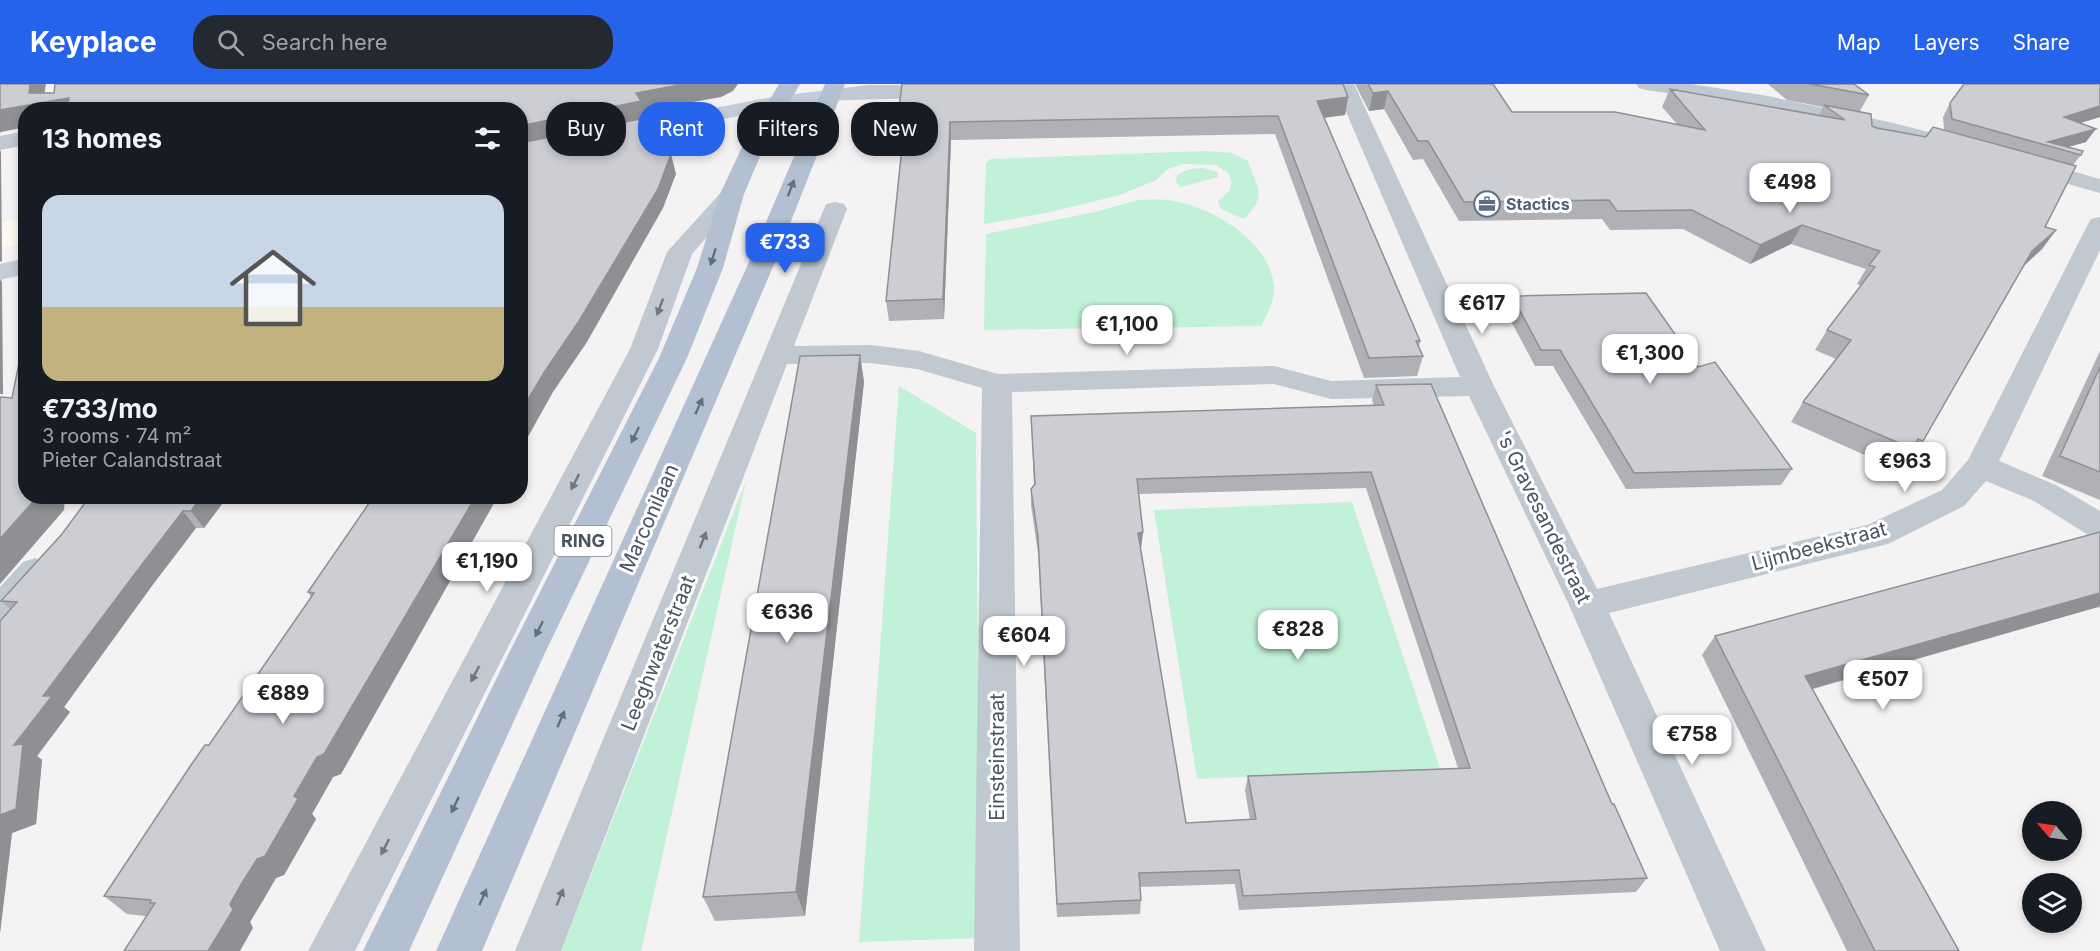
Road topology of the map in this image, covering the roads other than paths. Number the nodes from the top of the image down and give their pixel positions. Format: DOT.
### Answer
graph roads {
  1 [pos="1344,84"];
  2 [pos="1646,84"];
  3 [pos="1692,87"];
  4 [pos="969,91"];
  5 [pos="828,100"];
  6 [pos="794,102"];
  7 [pos="737,121"];
  8 [pos="626,132"];
  9 [pos="18,140"];
  10 [pos="0,143"];
  11 [pos="1989,155"];
  12 [pos="751,156"];
  13 [pos="2012,161"];
  14 [pos="2100,186"];
  15 [pos="732,194"];
  16 [pos="835,209"];
  17 [pos="2100,224"];
  18 [pos="18,268"];
  19 [pos="0,272"];
  20 [pos="778,355"];
  21 [pos="997,383"];
  22 [pos="1479,386"];
  23 [pos="1981,466"];
  24 [pos="2100,526"];
  25 [pos="55,549"];
  26 [pos="1587,604"];
  27 [pos="0,610"];
  28 [pos="331,951"];
  29 [pos="386,951"];
  30 [pos="459,951"];
  31 [pos="538,951"];
  32 [pos="997,951"];
  33 [pos="1743,951"];
  1 -- 22 [label="street, 's Gravesandestraat"];
  2 -- 3 [label="street"];
  3 -- 11 [label="street"];
  4 -- 5 [label="street"];
  5 -- 6 [label="street"];
  30 -- 5 [label="main road, Marconilaan / RING, one-way"];
  7 -- 8 [label="street"];
  9 -- 10 [label="street"];
  12 -- 15 [label="main road, RING"];
  13 -- 14 [label="street"];
  15 -- 28 [label="street, one-way"];
  15 -- 29 [label="main road, RING, one-way"];
  16 -- 20 [label="street, Leeghwaterstraat"];
  17 -- 23 [label="street, Lijmbeekstraat"];
  18 -- 19 [label="street"];
  20 -- 21 [label="street"];
  31 -- 20 [label="street, Leeghwaterstraat, one-way"];
  21 -- 22 [label="street"];
  21 -- 32 [label="street, Einsteinstraat"];
  22 -- 26 [label="street, 's Gravesandestraat"];
  23 -- 24 [label="street"];
  23 -- 26 [label="street, Lijmbeekstraat"];
  25 -- 27 [label="street"];
  26 -- 33 [label="street, 's Gravesandestraat"];
}
